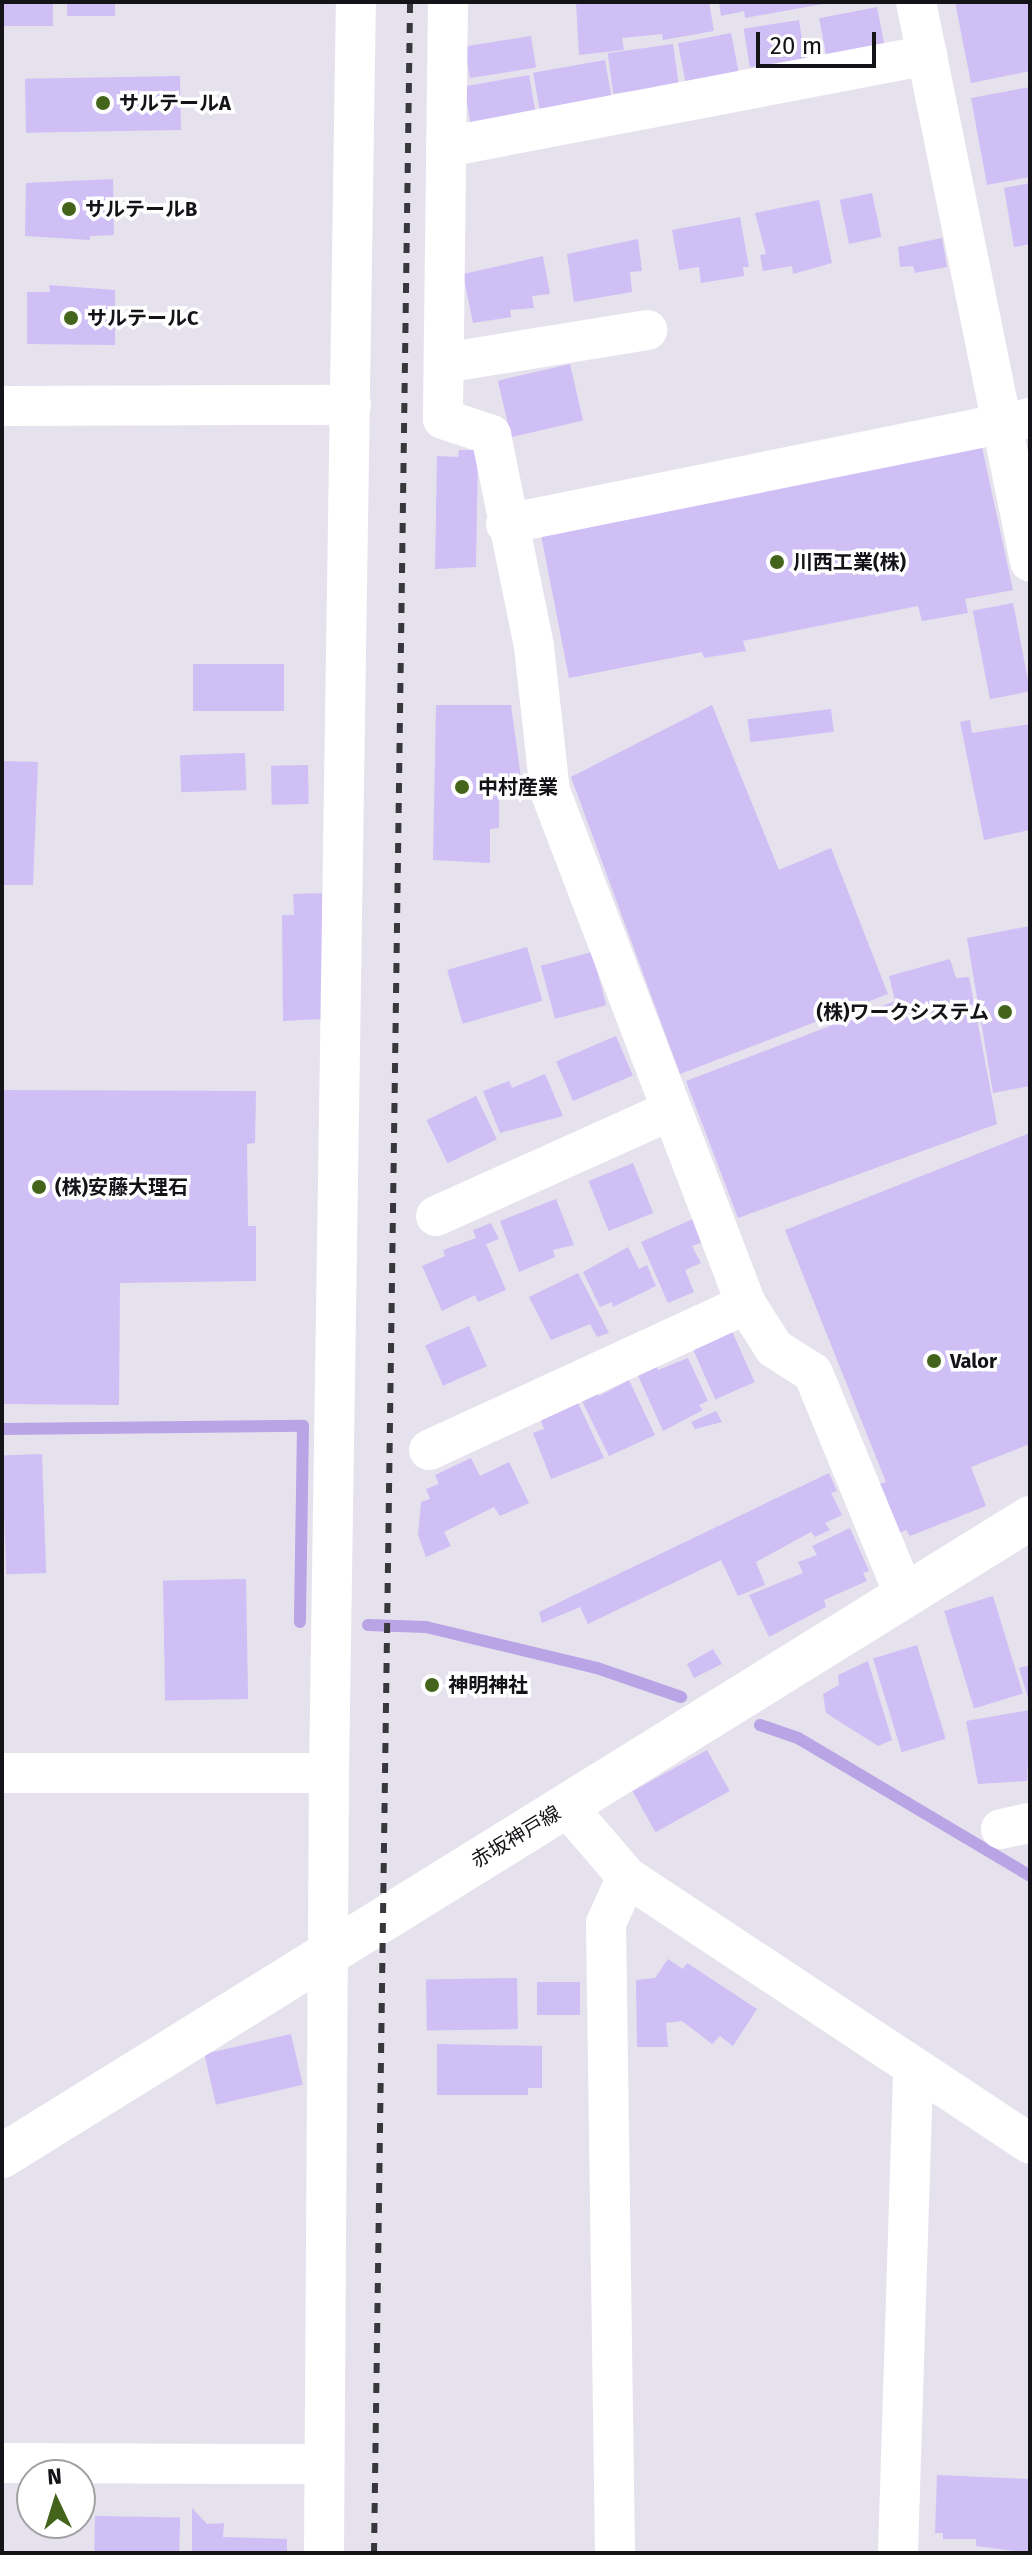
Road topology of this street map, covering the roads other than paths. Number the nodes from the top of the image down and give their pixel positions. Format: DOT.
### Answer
graph roads {
  1 [pos="356,2"];
  2 [pos="448,2"];
  3 [pos="916,2"];
  4 [pos="927,55"];
  5 [pos="446,147"];
  6 [pos="647,330"];
  7 [pos="444,363"];
  8 [pos="351,405"];
  9 [pos="2,406"];
  10 [pos="1015,421"];
  11 [pos="506,524"];
  12 [pos="1030,562"];
  13 [pos="670,1111"];
  14 [pos="436,1216"];
  15 [pos="746,1304"];
  16 [pos="429,1450"];
  17 [pos="1030,1518"];
  18 [pos="905,1596"];
  19 [pos="2,1773"];
  20 [pos="329,1773"];
  21 [pos="567,1807"];
  22 [pos="627,1877"];
  23 [pos="329,1950"];
  24 [pos="913,2069"];
  25 [pos="1030,2144"];
  26 [pos="3,2154"];
  27 [pos="2,2463"];
  28 [pos="324,2464"];
  29 [pos="324,2553"];
  30 [pos="615,2553"];
  31 [pos="898,2553"];
  1 -- 8 [label="street"];
  2 -- 5 [label="street"];
  3 -- 4 [label="street"];
  4 -- 5 [label="street"];
  4 -- 10 [label="street"];
  5 -- 7 [label="street"];
  6 -- 7 [label="street"];
  7 -- 11 [label="street"];
  8 -- 9 [label="street"];
  8 -- 20 [label="street"];
  10 -- 11 [label="street"];
  10 -- 12 [label="street"];
  11 -- 13 [label="street"];
  13 -- 14 [label="street"];
  13 -- 15 [label="street"];
  15 -- 16 [label="street"];
  15 -- 18 [label="street"];
  17 -- 18 [label="main road, 赤坂神戸線"];
  18 -- 21 [label="main road, 赤坂神戸線"];
  19 -- 20 [label="street"];
  20 -- 23 [label="street"];
  21 -- 22 [label="street"];
  21 -- 23 [label="main road, 赤坂神戸線"];
  22 -- 24 [label="street"];
  22 -- 30 [label="street"];
  23 -- 26 [label="main road, 赤坂神戸線"];
  23 -- 28 [label="street"];
  24 -- 25 [label="street"];
  24 -- 31 [label="street"];
  27 -- 28 [label="street"];
  28 -- 29 [label="street"];
}
